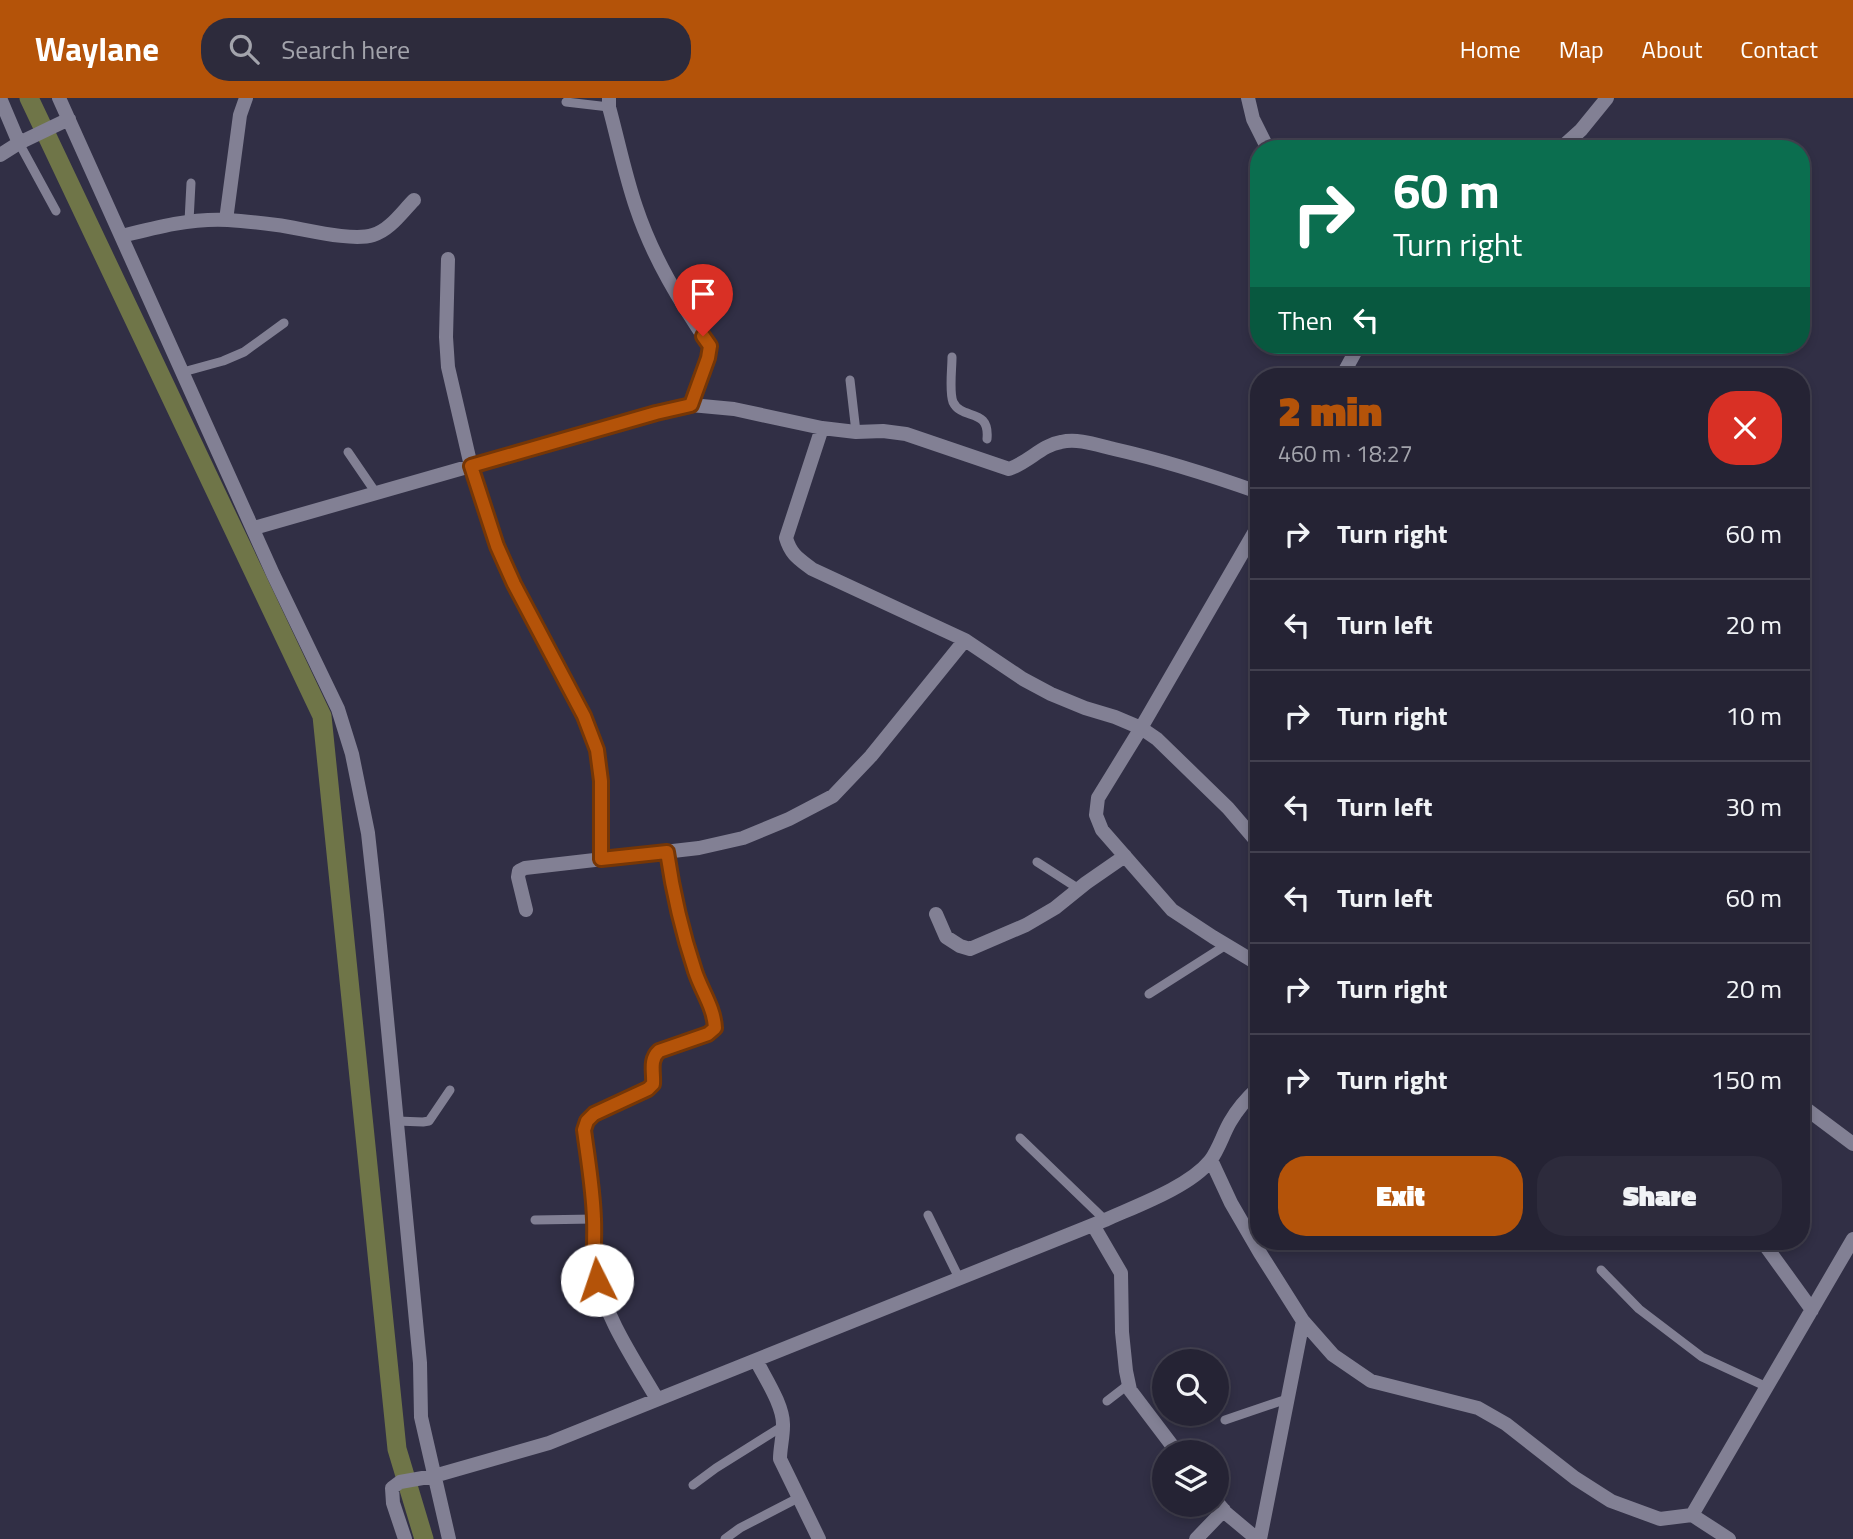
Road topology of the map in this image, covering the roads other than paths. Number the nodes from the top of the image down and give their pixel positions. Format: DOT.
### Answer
graph roads {
  1 [pos="1,98"];
  2 [pos="59,98"];
  3 [pos="246,98"];
  4 [pos="1248,98"];
  5 [pos="1607,98"];
  6 [pos="566,102"];
  7 [pos="609,103"];
  8 [pos="64,122"];
  9 [pos="26,139"];
  10 [pos="1264,140"];
  11 [pos="1570,140"];
  12 [pos="0,155"];
  13 [pos="191,183"];
  14 [pos="414,200"];
  15 [pos="56,211"];
  16 [pos="226,220"];
  17 [pos="189,221"];
  18 [pos="122,236"];
  19 [pos="448,259"];
  20 [pos="284,323"];
  21 [pos="952,357"];
  22 [pos="183,372"];
  23 [pos="850,380"];
  24 [pos="691,405"];
  25 [pos="822,428"];
  26 [pos="856,432"];
  27 [pos="987,439"];
  28 [pos="348,452"];
  29 [pos="471,466"];
  30 [pos="1250,489"];
  31 [pos="376,494"];
  32 [pos="254,528"];
  33 [pos="1250,540"];
  34 [pos="965,640"];
  35 [pos="1141,728"];
  36 [pos="1250,834"];
  37 [pos="667,852"];
  38 [pos="1125,856"];
  39 [pos="601,859"];
  40 [pos="1037,862"];
  41 [pos="1079,889"];
  42 [pos="526,910"];
  43 [pos="936,914"];
  44 [pos="1226,945"];
  45 [pos="1250,959"];
  46 [pos="1149,994"];
  47 [pos="450,1090"];
  48 [pos="1250,1096"];
  49 [pos="1810,1112"];
  50 [pos="397,1121"];
  51 [pos="1020,1138"];
  52 [pos="1853,1144"];
  53 [pos="1211,1160"];
  54 [pos="928,1215"];
  55 [pos="594,1219"];
  56 [pos="535,1220"];
  57 [pos="1099,1222"];
  58 [pos="1250,1236"];
  59 [pos="1853,1239"];
  60 [pos="1259,1250"];
  61 [pos="1769,1250"];
  62 [pos="1601,1270"];
  63 [pos="959,1278"];
  64 [pos="1812,1310"];
  65 [pos="1303,1321"];
  66 [pos="756,1360"];
  67 [pos="1129,1384"];
  68 [pos="1767,1387"];
  69 [pos="657,1399"];
  70 [pos="1287,1399"];
  71 [pos="1107,1401"];
  72 [pos="1229,1419"];
  73 [pos="783,1426"];
  74 [pos="1168,1440"];
  75 [pos="427,1477"];
  76 [pos="693,1485"];
  77 [pos="798,1498"];
  78 [pos="1229,1513"];
  79 [pos="1692,1515"];
  80 [pos="1212,1517"];
  81 [pos="405,1539"];
  82 [pos="449,1539"];
  83 [pos="725,1539"];
  84 [pos="819,1539"];
  85 [pos="1196,1539"];
  86 [pos="1259,1539"];
  87 [pos="1728,1539"];
  1 -- 9 [label="street"];
  2 -- 8 [label="street"];
  3 -- 16 [label="street"];
  4 -- 10 [label="street"];
  5 -- 11 [label="street"];
  6 -- 7 [label="lane"];
  7 -- 24 [label="street"];
  8 -- 9 [label="street"];
  8 -- 18 [label="street"];
  9 -- 12 [label="street"];
  9 -- 15 [label="lane"];
  13 -- 17 [label="lane"];
  14 -- 16 [label="street"];
  16 -- 17 [label="street"];
  17 -- 18 [label="street"];
  18 -- 22 [label="street"];
  19 -- 29 [label="street"];
  20 -- 22 [label="lane"];
  21 -- 27 [label="lane"];
  22 -- 32 [label="street"];
  23 -- 26 [label="lane"];
  24 -- 25 [label="street"];
  24 -- 29 [label="street"];
  25 -- 26 [label="street"];
  25 -- 34 [label="street"];
  26 -- 30 [label="street"];
  28 -- 31 [label="lane"];
  29 -- 31 [label="street"];
  29 -- 39 [label="street"];
  31 -- 32 [label="street"];
  32 -- 50 [label="street"];
  33 -- 35 [label="street"];
  34 -- 35 [label="street"];
  34 -- 37 [label="street"];
  35 -- 36 [label="street"];
  35 -- 38 [label="street"];
  37 -- 39 [label="street"];
  37 -- 55 [label="street"];
  38 -- 41 [label="street"];
  38 -- 44 [label="street"];
  39 -- 42 [label="street"];
  40 -- 41 [label="lane"];
  41 -- 43 [label="street"];
  44 -- 45 [label="street"];
  44 -- 46 [label="lane"];
  47 -- 50 [label="lane"];
  48 -- 53 [label="street"];
  49 -- 52 [label="street"];
  50 -- 75 [label="street"];
  51 -- 57 [label="lane"];
  53 -- 57 [label="street"];
  53 -- 58 [label="street"];
  54 -- 63 [label="lane"];
  55 -- 56 [label="lane"];
  55 -- 69 [label="street"];
  57 -- 63 [label="street"];
  57 -- 67 [label="street"];
  59 -- 64 [label="street"];
  60 -- 65 [label="street"];
  61 -- 64 [label="street"];
  62 -- 68 [label="lane"];
  63 -- 66 [label="street"];
  64 -- 68 [label="street"];
  65 -- 70 [label="street"];
  65 -- 79 [label="street"];
  66 -- 69 [label="street"];
  66 -- 73 [label="street"];
  67 -- 71 [label="lane"];
  67 -- 74 [label="street"];
  68 -- 79 [label="street"];
  69 -- 75 [label="street"];
  70 -- 72 [label="lane"];
  70 -- 86 [label="street"];
  73 -- 76 [label="lane"];
  73 -- 77 [label="street"];
  75 -- 81 [label="street"];
  75 -- 82 [label="street"];
  77 -- 83 [label="lane"];
  77 -- 84 [label="street"];
  78 -- 86 [label="street"];
  79 -- 87 [label="street"];
  80 -- 85 [label="street"];
}
